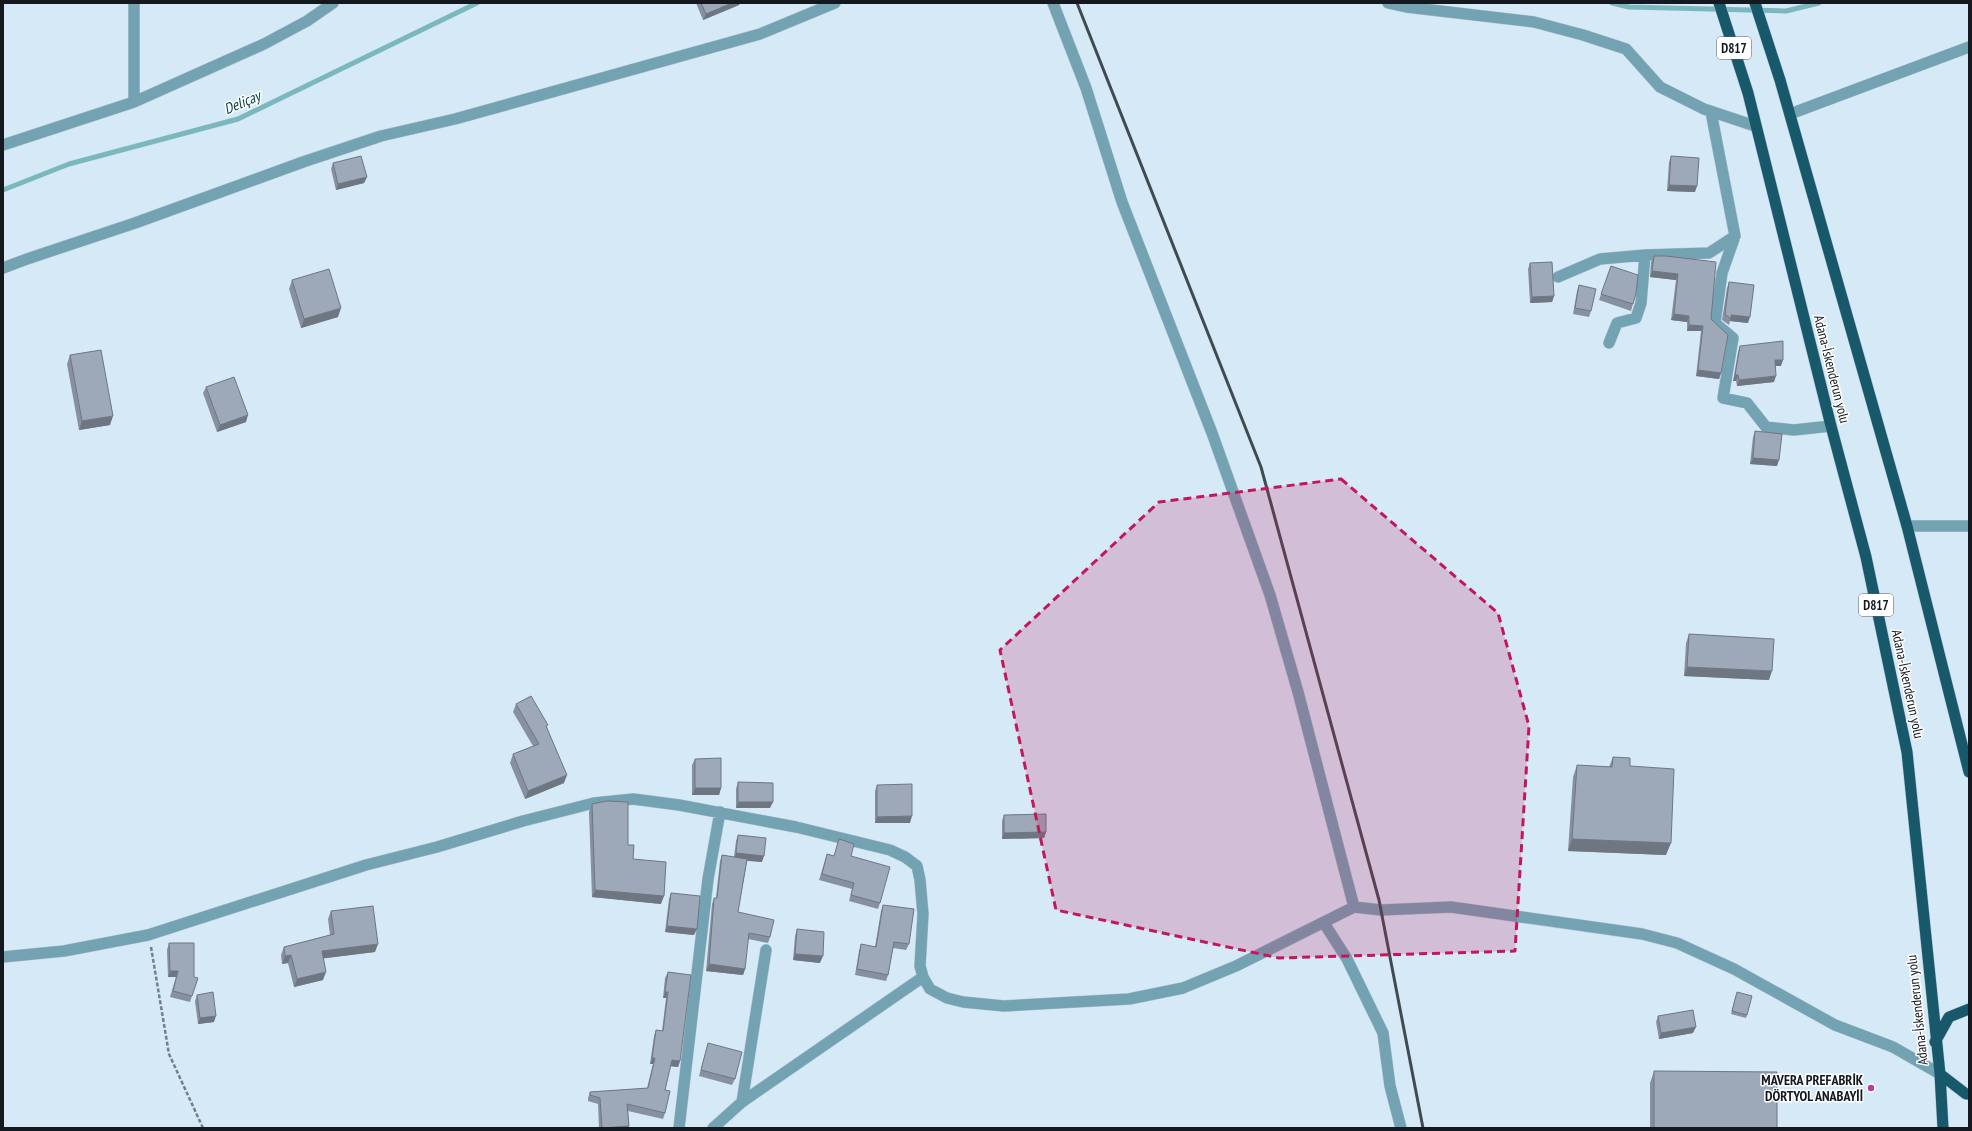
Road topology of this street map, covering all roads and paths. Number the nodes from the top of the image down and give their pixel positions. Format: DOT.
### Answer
graph roads {
  1 [pos="134,3"];
  2 [pos="333,3"];
  3 [pos="834,3"];
  4 [pos="1054,3"];
  5 [pos="1388,3"];
  6 [pos="1719,3"];
  7 [pos="1755,3"];
  8 [pos="1969,47"];
  9 [pos="134,102"];
  10 [pos="1711,112"];
  11 [pos="1790,114"];
  12 [pos="1756,126"];
  13 [pos="3,145"];
  14 [pos="1736,236"];
  15 [pos="1645,255"];
  16 [pos="3,268"];
  17 [pos="1558,277"];
  18 [pos="1609,343"];
  19 [pos="1831,426"];
  20 [pos="1906,526"];
  21 [pos="1969,526"];
  22 [pos="1969,772"];
  23 [pos="720,812"];
  24 [pos="1354,907"];
  25 [pos="1324,923"];
  26 [pos="148,935"];
  27 [pos="766,950"];
  28 [pos="3,957"];
  29 [pos="923,977"];
  30 [pos="1969,1009"];
  31 [pos="1935,1042"];
  32 [pos="1940,1074"];
  33 [pos="1969,1094"];
  34 [pos="742,1102"];
  35 [pos="203,1128"];
  36 [pos="679,1128"];
  37 [pos="713,1128"];
  38 [pos="1401,1128"];
  39 [pos="1943,1128"];
  1 -- 9 [label="street"];
  2 -- 9 [label="street"];
  3 -- 16 [label="street"];
  4 -- 24 [label="street"];
  5 -- 10 [label="street"];
  6 -- 12 [label="highway, Adana-İskenderun yolu / D817"];
  7 -- 11 [label="highway, Adana-İskenderun yolu / D817"];
  8 -- 11 [label="street"];
  9 -- 13 [label="street"];
  10 -- 12 [label="street"];
  10 -- 14 [label="street"];
  11 -- 20 [label="highway, Adana-İskenderun yolu / D817"];
  12 -- 19 [label="highway, Adana-İskenderun yolu / D817"];
  14 -- 15 [label="street"];
  14 -- 19 [label="street"];
  15 -- 17 [label="street"];
  15 -- 18 [label="street"];
  19 -- 31 [label="highway, Adana-İskenderun yolu / D817"];
  20 -- 21 [label="street"];
  20 -- 22 [label="highway, Adana-İskenderun yolu / D817"];
  23 -- 26 [label="street"];
  23 -- 29 [label="street"];
  23 -- 36 [label="street"];
  24 -- 25 [label="street"];
  24 -- 32 [label="street"];
  25 -- 29 [label="street"];
  25 -- 38 [label="street"];
  26 -- 28 [label="street"];
  26 -- 35 [label="path"];
  27 -- 34 [label="street"];
  29 -- 34 [label="street"];
  30 -- 31 [label="highway"];
  31 -- 32 [label="highway, Adana-İskenderun yolu / D817"];
  32 -- 33 [label="highway"];
  32 -- 39 [label="highway, Adana-İskenderun yolu / D817"];
  34 -- 37 [label="street"];
}
